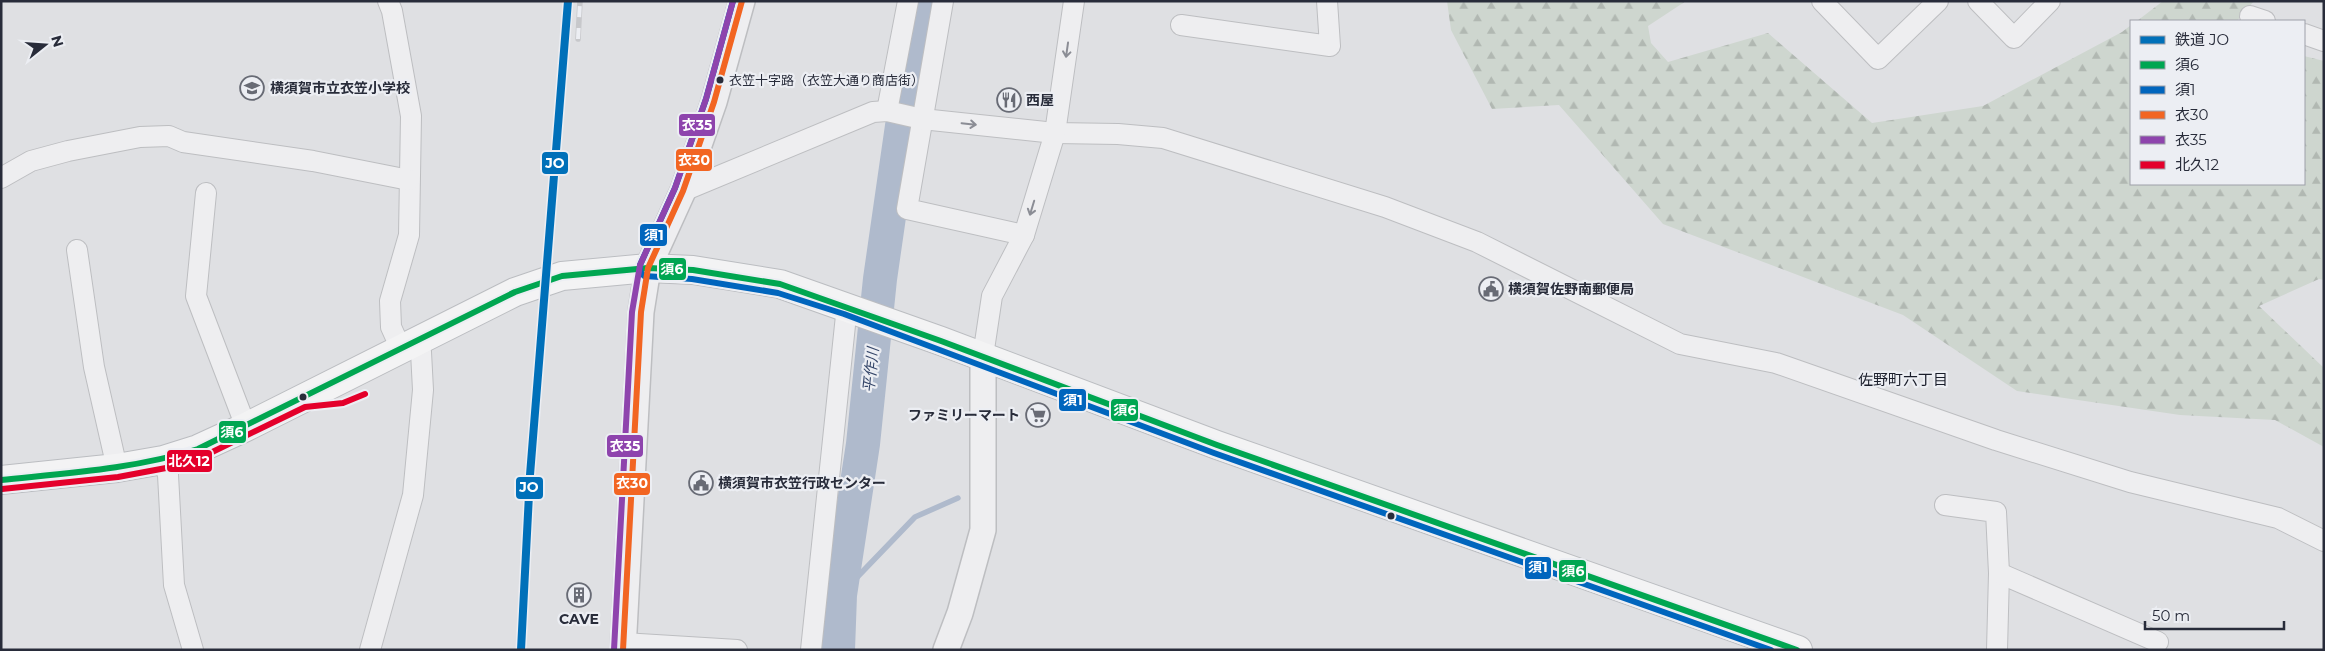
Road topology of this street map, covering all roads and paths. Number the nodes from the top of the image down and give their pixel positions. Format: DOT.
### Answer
graph roads {
  1 [pos="388,1"];
  2 [pos="742,1"];
  3 [pos="908,1"];
  4 [pos="943,1"];
  5 [pos="1074,1"];
  6 [pos="1327,1"];
  7 [pos="1822,1"];
  8 [pos="1938,1"];
  9 [pos="1978,1"];
  10 [pos="2050,1"];
  11 [pos="1181,25"];
  12 [pos="2305,34"];
  13 [pos="2324,41"];
  14 [pos="887,111"];
  15 [pos="921,119"];
  16 [pos="1055,133"];
  17 [pos="1,178"];
  18 [pos="409,180"];
  19 [pos="683,191"];
  20 [pos="206,193"];
  21 [pos="1024,235"];
  22 [pos="76,250"];
  23 [pos="648,268"];
  24 [pos="848,307"];
  25 [pos="408,346"];
  26 [pos="983,356"];
  27 [pos="246,427"];
  28 [pos="163,460"];
  29 [pos="117,468"];
  30 [pos="1,480"];
  31 [pos="1945,504"];
  32 [pos="2324,541"];
  33 [pos="1999,573"];
  34 [pos="2158,642"];
  35 [pos="623,646"];
  36 [pos="193,650"];
  37 [pos="370,650"];
  38 [pos="737,650"];
  39 [pos="812,650"];
  40 [pos="946,650"];
  41 [pos="1798,650"];
  42 [pos="1997,650"];
  1 -- 18 [label="street"];
  2 -- 19 [label="street"];
  3 -- 14 [label="street"];
  4 -- 15 [label="street"];
  5 -- 16 [label="street, one-way"];
  6 -- 11 [label="street"];
  7 -- 8 [label="street"];
  9 -- 10 [label="street"];
  12 -- 13 [label="street"];
  14 -- 15 [label="street"];
  14 -- 19 [label="street"];
  15 -- 16 [label="street, one-way"];
  15 -- 21 [label="street"];
  16 -- 21 [label="street, one-way"];
  16 -- 32 [label="street"];
  17 -- 18 [label="street"];
  18 -- 25 [label="street"];
  19 -- 23 [label="street"];
  20 -- 27 [label="street"];
  21 -- 26 [label="street"];
  22 -- 29 [label="street"];
  23 -- 24 [label="main road"];
  23 -- 25 [label="main road"];
  23 -- 35 [label="street"];
  24 -- 26 [label="main road"];
  24 -- 39 [label="street"];
  25 -- 27 [label="main road"];
  25 -- 37 [label="street"];
  26 -- 40 [label="street"];
  26 -- 41 [label="main road"];
  27 -- 28 [label="main road"];
  28 -- 29 [label="main road"];
  28 -- 36 [label="street"];
  29 -- 30 [label="main road"];
  31 -- 33 [label="street"];
  33 -- 34 [label="street"];
  33 -- 42 [label="street"];
  35 -- 38 [label="street"];
}
